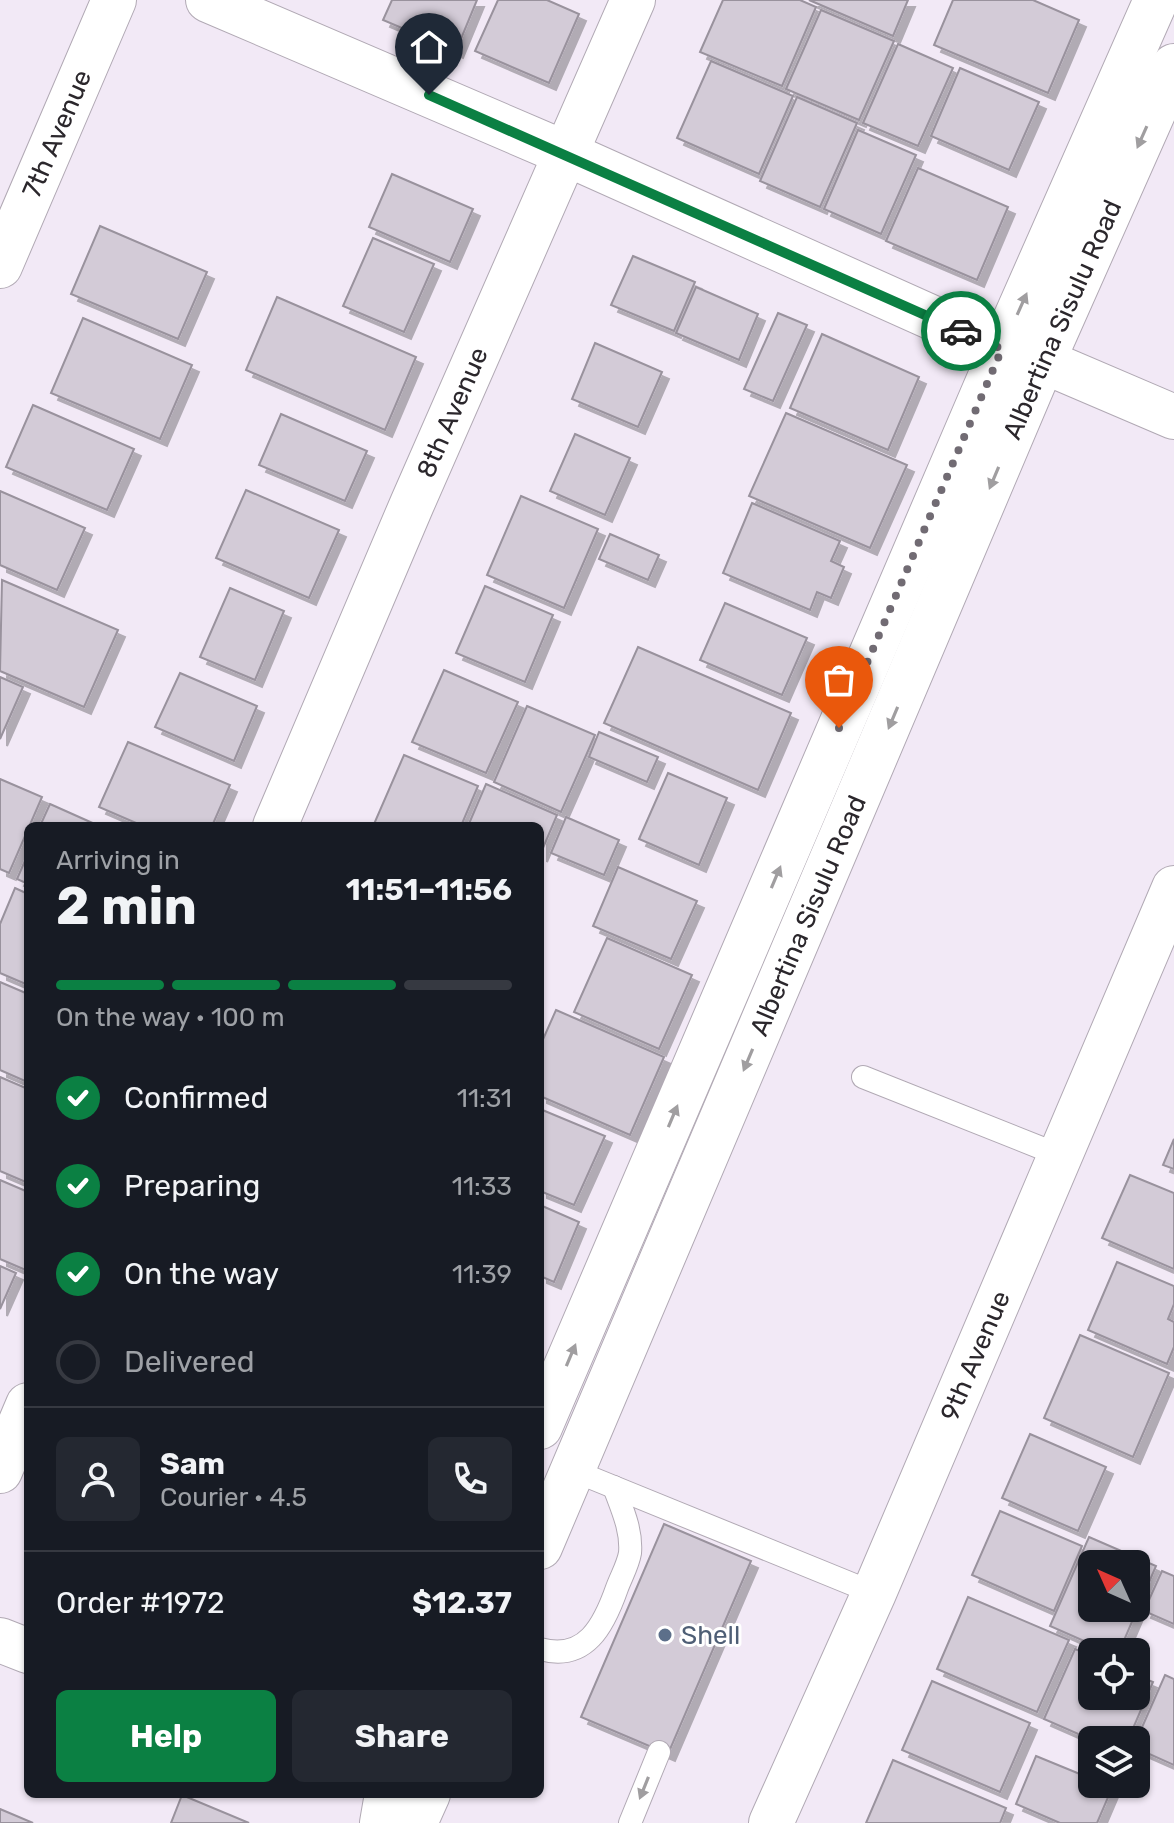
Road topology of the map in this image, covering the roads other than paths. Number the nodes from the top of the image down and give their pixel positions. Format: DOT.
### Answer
graph roads {
  1 [pos="114,0"];
  2 [pos="208,0"];
  3 [pos="633,0"];
  4 [pos="1156,0"];
  5 [pos="1174,66"];
  6 [pos="567,154"];
  7 [pos="0,266"];
  8 [pos="1002,349"];
  9 [pos="1043,361"];
  10 [pos="1174,417"];
  11 [pos="277,822"];
  12 [pos="1174,888"];
  13 [pos="863,1077"];
  14 [pos="1059,1155"];
  15 [pos="24,1414"];
  16 [pos="544,1418"];
  17 [pos="572,1470"];
  18 [pos="0,1471"];
  19 [pos="614,1487"];
  20 [pos="544,1537"];
  21 [pos="874,1593"];
  22 [pos="0,1640"];
  23 [pos="24,1649"];
  24 [pos="544,1650"];
  25 [pos="659,1752"];
  26 [pos="630,1823"];
  27 [pos="771,1823"];
  1 -- 7 [label="street, 7th Avenue"];
  2 -- 6 [label="street"];
  3 -- 6 [label="street, 8th Avenue"];
  8 -- 4 [label="street, Albertina Sisulu Road, one-way"];
  5 -- 9 [label="street, Albertina Sisulu Road, one-way"];
  6 -- 8 [label="street"];
  6 -- 11 [label="street, 8th Avenue"];
  16 -- 8 [label="street, Albertina Sisulu Road, one-way"];
  9 -- 10 [label="street"];
  9 -- 17 [label="street, Albertina Sisulu Road, one-way"];
  12 -- 14 [label="street, 9th Avenue"];
  13 -- 14 [label="lane"];
  14 -- 21 [label="street, 9th Avenue"];
  15 -- 18 [label="street"];
  17 -- 19 [label="lane"];
  17 -- 20 [label="street, Albertina Sisulu Road"];
  19 -- 21 [label="lane"];
  19 -- 24 [label="lane"];
  21 -- 27 [label="street, 9th Avenue"];
  22 -- 23 [label="street"];
  25 -- 26 [label="lane, one-way"];
}
